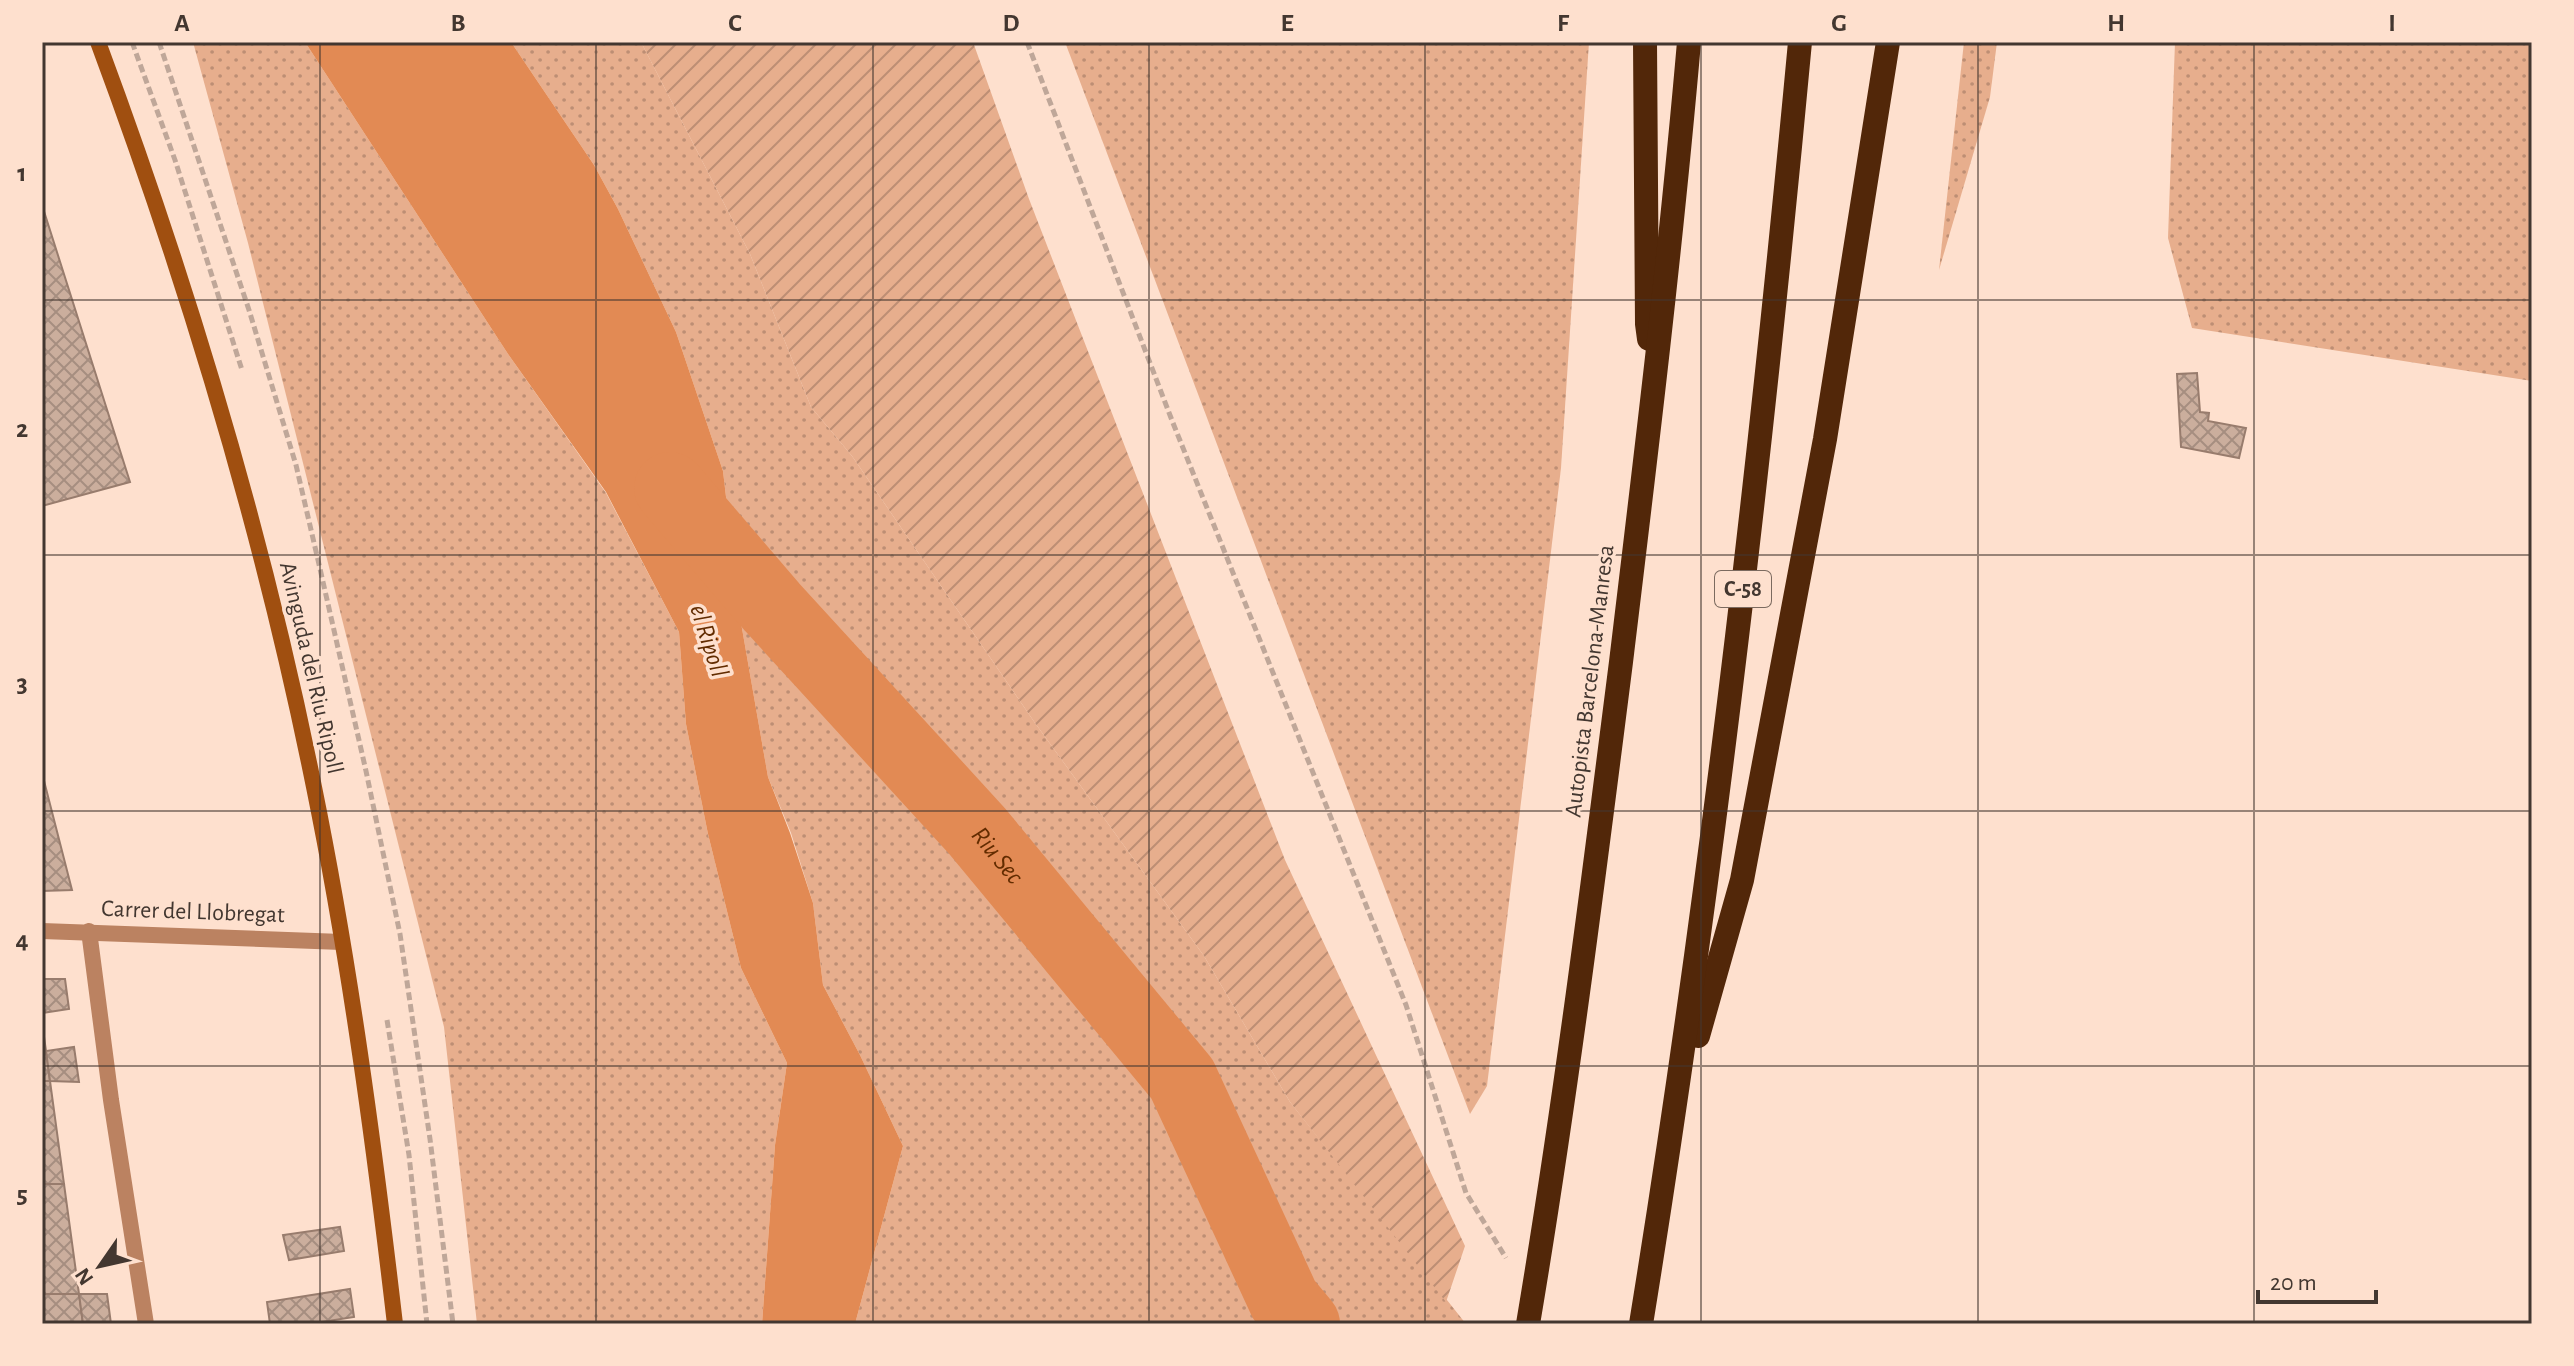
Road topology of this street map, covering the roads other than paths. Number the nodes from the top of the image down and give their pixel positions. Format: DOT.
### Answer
graph roads {
  1 [pos="98,42"];
  2 [pos="1645,42"];
  3 [pos="1689,42"];
  4 [pos="1800,42"];
  5 [pos="1888,42"];
  6 [pos="1655,378"];
  7 [pos="42,931"];
  8 [pos="89,931"];
  9 [pos="342,942"];
  10 [pos="1670,1135"];
  11 [pos="1642,1317"];
  12 [pos="146,1324"];
  13 [pos="395,1324"];
  14 [pos="1528,1324"];
  1 -- 9 [label="street, Avinguda del Riu Ripoll"];
  2 -- 6 [label="highway"];
  3 -- 6 [label="highway, Autopista Barcelona-Manresa"];
  4 -- 10 [label="highway, C-58"];
  5 -- 10 [label="highway"];
  6 -- 14 [label="highway, Autopista Barcelona-Manresa"];
  7 -- 8 [label="street, Carrer del Llobregat"];
  8 -- 9 [label="street, Carrer del Llobregat"];
  8 -- 12 [label="street"];
  9 -- 13 [label="street, Avinguda del Riu Ripoll"];
  10 -- 11 [label="highway, C-58"];
}
